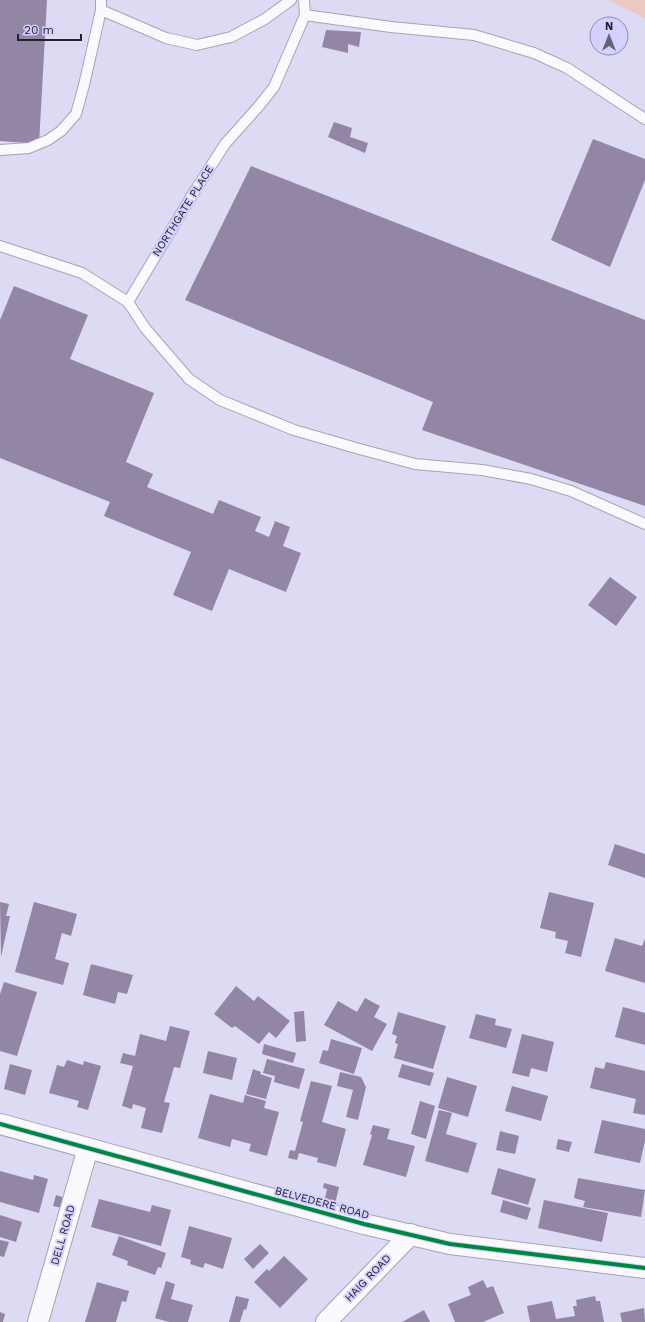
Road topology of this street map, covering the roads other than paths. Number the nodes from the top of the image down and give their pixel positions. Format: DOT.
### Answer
graph roads {
  1 [pos="102,0"];
  2 [pos="291,0"];
  3 [pos="304,0"];
  4 [pos="101,10"];
  5 [pos="305,15"];
  6 [pos="645,118"];
  7 [pos="0,150"];
  8 [pos="0,246"];
  9 [pos="128,302"];
  10 [pos="645,524"];
  11 [pos="0,1124"];
  12 [pos="88,1148"];
  13 [pos="411,1234"];
  14 [pos="645,1268"];
  15 [pos="38,1322"];
  16 [pos="326,1322"];
  1 -- 4 [label="lane"];
  2 -- 4 [label="lane"];
  3 -- 5 [label="lane, NORTHGATE PLACE"];
  4 -- 7 [label="lane"];
  5 -- 6 [label="lane"];
  5 -- 9 [label="lane, NORTHGATE PLACE"];
  8 -- 9 [label="lane"];
  9 -- 10 [label="lane"];
  11 -- 12 [label="street, BELVEDERE ROAD"];
  12 -- 13 [label="street, BELVEDERE ROAD"];
  12 -- 15 [label="street, DELL ROAD"];
  13 -- 14 [label="street, BELVEDERE ROAD"];
  13 -- 16 [label="street, HAIG ROAD"];
}
